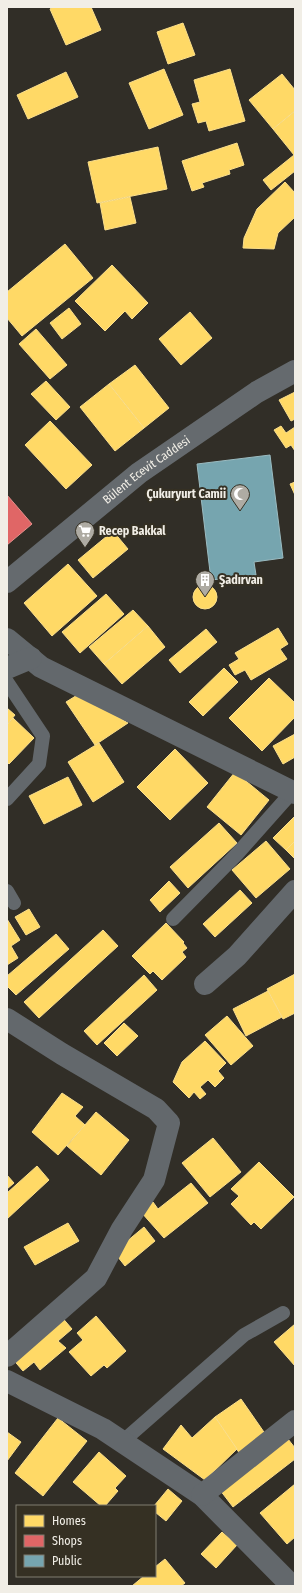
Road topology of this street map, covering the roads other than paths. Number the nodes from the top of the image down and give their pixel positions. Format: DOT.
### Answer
graph roads {
  1 [pos="295,371"];
  2 [pos="7,582"];
  3 [pos="7,639"];
  4 [pos="31,658"];
  5 [pos="7,668"];
  6 [pos="7,682"];
  7 [pos="294,792"];
  8 [pos="7,799"];
  9 [pos="295,891"];
  10 [pos="173,919"];
  11 [pos="205,984"];
  12 [pos="7,1019"];
  13 [pos="283,1313"];
  14 [pos="7,1356"];
  15 [pos="7,1381"];
  16 [pos="295,1421"];
  17 [pos="122,1442"];
  18 [pos="202,1495"];
  19 [pos="292,1586"];
  1 -- 2 [label="main road, Bülent Ecevit Caddesi"];
  3 -- 4 [label="street"];
  4 -- 5 [label="street"];
  4 -- 7 [label="street"];
  6 -- 8 [label="lane"];
  7 -- 10 [label="lane"];
  9 -- 11 [label="street"];
  12 -- 14 [label="street"];
  13 -- 17 [label="lane"];
  15 -- 17 [label="street"];
  16 -- 18 [label="street"];
  17 -- 18 [label="street"];
  18 -- 19 [label="street"];
}
